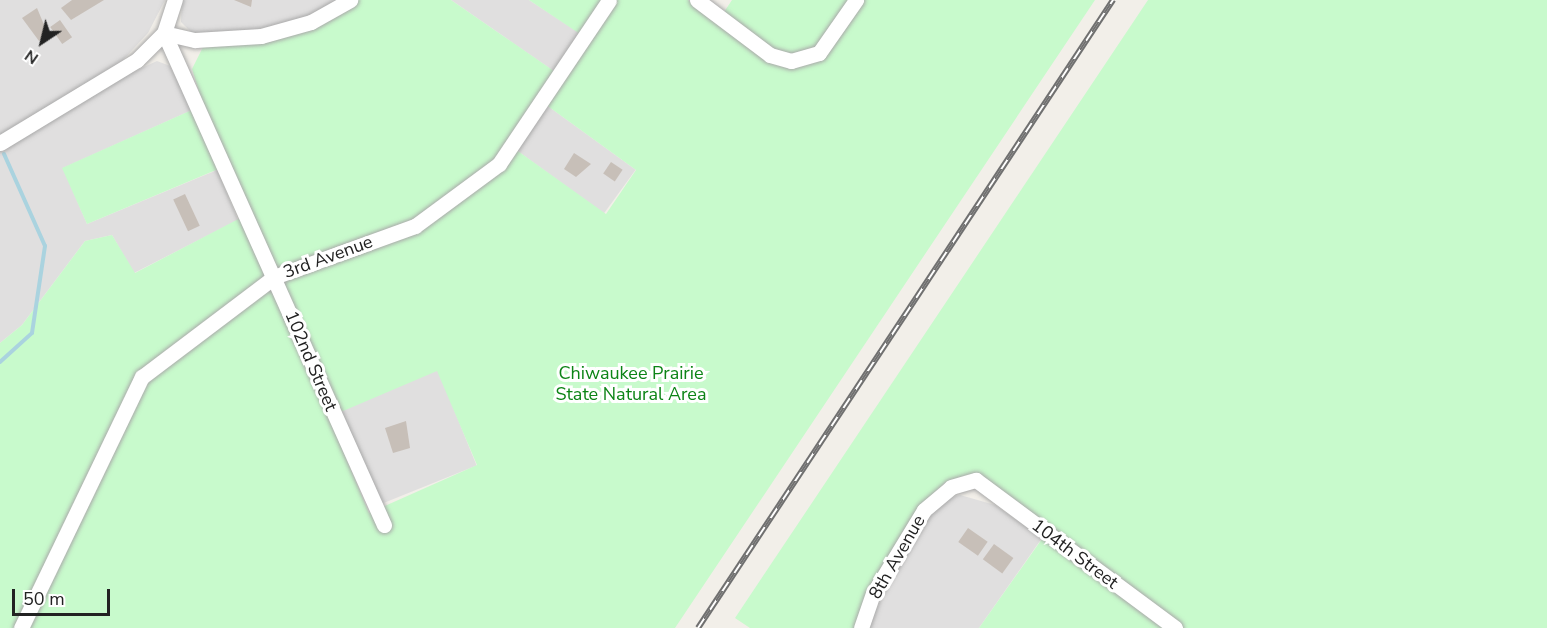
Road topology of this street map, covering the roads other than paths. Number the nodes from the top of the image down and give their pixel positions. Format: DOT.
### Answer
graph roads {
  1 [pos="175,0"];
  2 [pos="350,0"];
  3 [pos="609,0"];
  4 [pos="697,0"];
  5 [pos="856,0"];
  6 [pos="164,33"];
  7 [pos="0,143"];
  8 [pos="274,277"];
  9 [pos="976,480"];
  10 [pos="384,525"];
  11 [pos="21,628"];
  12 [pos="861,628"];
  13 [pos="1175,628"];
  1 -- 6 [label="street"];
  2 -- 6 [label="street"];
  3 -- 8 [label="street, 3rd Avenue"];
  4 -- 5 [label="street"];
  6 -- 7 [label="street"];
  6 -- 8 [label="street, 102nd Street"];
  8 -- 10 [label="street, 102nd Street"];
  8 -- 11 [label="street, 3rd Avenue"];
  9 -- 12 [label="street, 8th Avenue"];
  9 -- 13 [label="street, 104th Street"];
}
